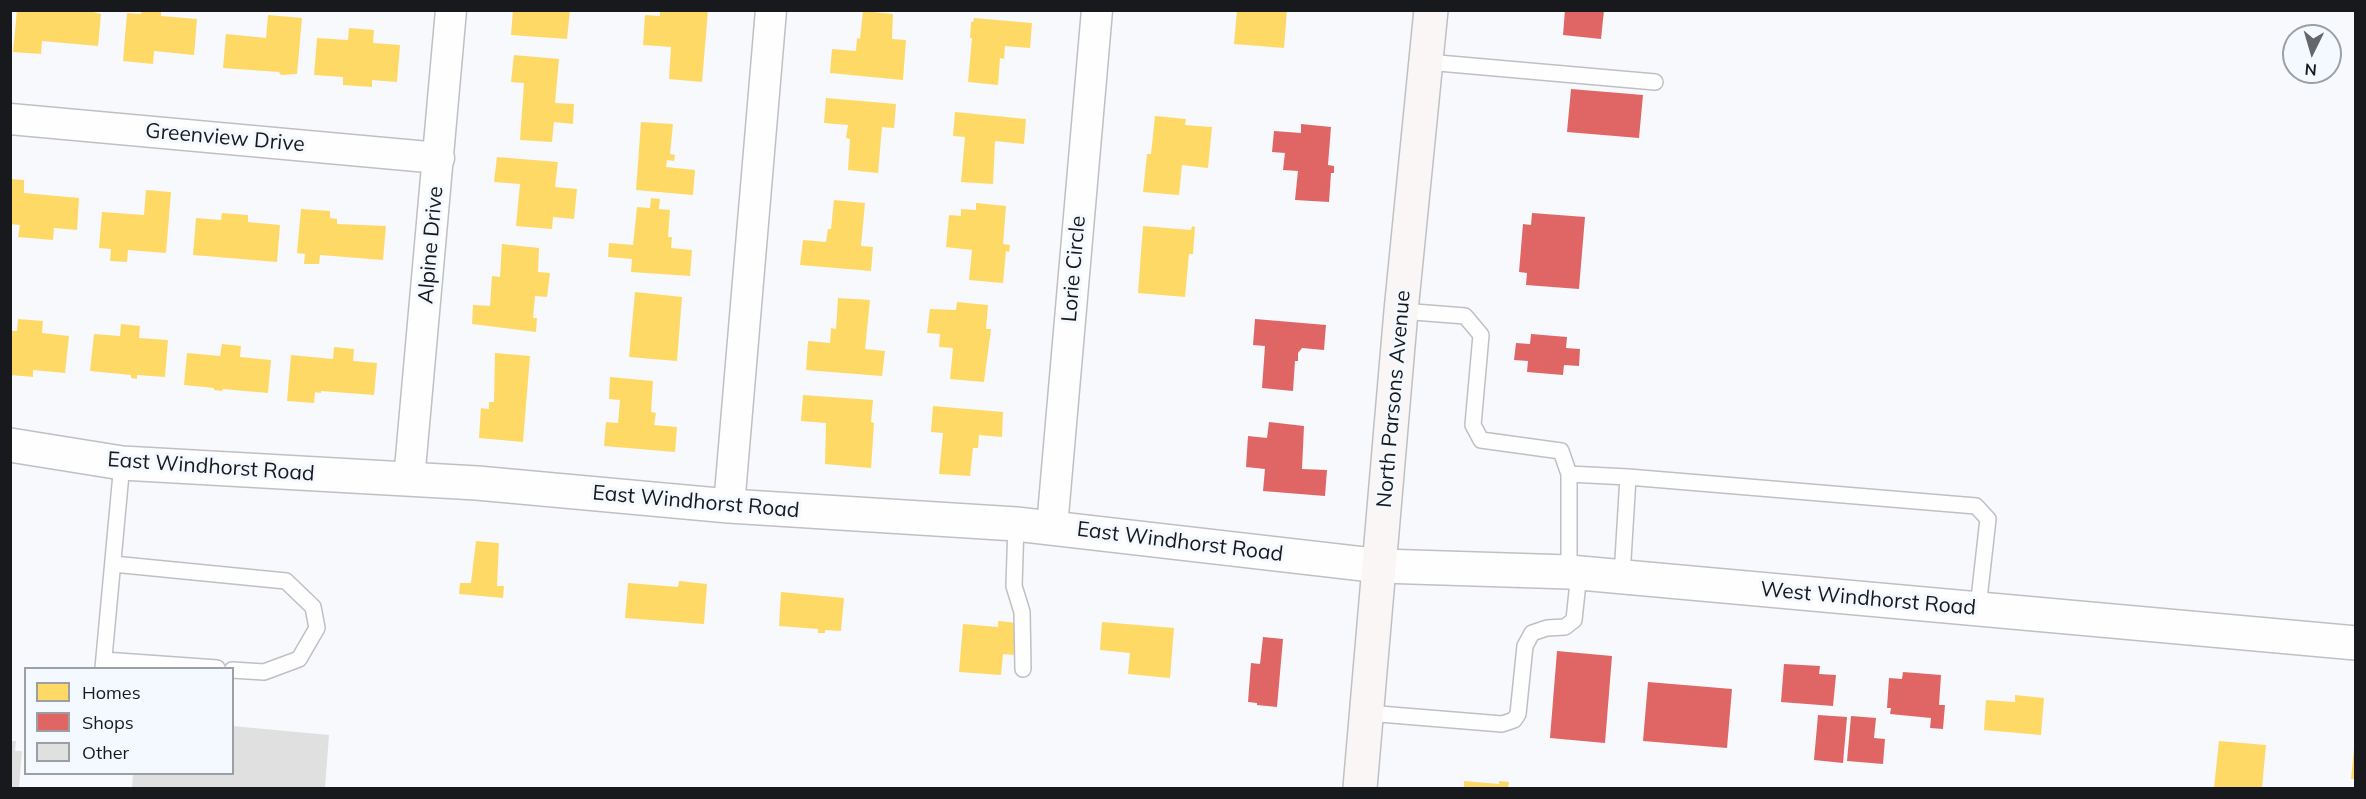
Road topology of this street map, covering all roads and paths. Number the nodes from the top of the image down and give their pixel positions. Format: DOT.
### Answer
graph roads {
  1 [pos="451,10"];
  2 [pos="771,10"];
  3 [pos="1096,10"];
  4 [pos="1431,10"];
  5 [pos="1426,62"];
  6 [pos="1655,82"];
  7 [pos="10,118"];
  8 [pos="439,158"];
  9 [pos="1401,311"];
  10 [pos="10,445"];
  11 [pos="122,463"];
  12 [pos="1569,474"];
  13 [pos="1628,477"];
  14 [pos="409,480"];
  15 [pos="729,506"];
  16 [pos="1016,524"];
  17 [pos="1052,527"];
  18 [pos="113,564"];
  19 [pos="1380,566"];
  20 [pos="1574,572"];
  21 [pos="1622,576"];
  22 [pos="1978,608"];
  23 [pos="2355,643"];
  24 [pos="103,664"];
  25 [pos="171,667"];
  26 [pos="1023,669"];
  27 [pos="234,670"];
  28 [pos="1367,713"];
  29 [pos="1360,789"];
  1 -- 8 [label="street, Alpine Drive"];
  2 -- 15 [label="street"];
  3 -- 17 [label="street, Lorie Circle"];
  4 -- 5 [label="main road, North Parsons Avenue"];
  5 -- 6 [label="lane"];
  5 -- 9 [label="main road, North Parsons Avenue"];
  7 -- 8 [label="street, Greenview Drive"];
  8 -- 14 [label="street, Alpine Drive"];
  9 -- 12 [label="lane"];
  9 -- 19 [label="main road, North Parsons Avenue"];
  10 -- 11 [label="street, East Windhorst Road"];
  11 -- 14 [label="street, East Windhorst Road"];
  11 -- 18 [label="lane"];
  12 -- 13 [label="lane"];
  12 -- 20 [label="lane"];
  13 -- 21 [label="lane"];
  13 -- 22 [label="lane"];
  14 -- 15 [label="street, East Windhorst Road"];
  15 -- 16 [label="street, East Windhorst Road"];
  16 -- 17 [label="street, East Windhorst Road"];
  16 -- 26 [label="lane"];
  17 -- 19 [label="street, East Windhorst Road"];
  18 -- 24 [label="lane"];
  18 -- 27 [label="lane"];
  19 -- 20 [label="street, West Windhorst Road"];
  19 -- 28 [label="main road, North Parsons Avenue"];
  20 -- 21 [label="street, West Windhorst Road"];
  20 -- 28 [label="lane"];
  21 -- 22 [label="street, West Windhorst Road"];
  22 -- 23 [label="street, West Windhorst Road"];
  24 -- 25 [label="lane"];
  28 -- 29 [label="main road, North Parsons Avenue"];
}
